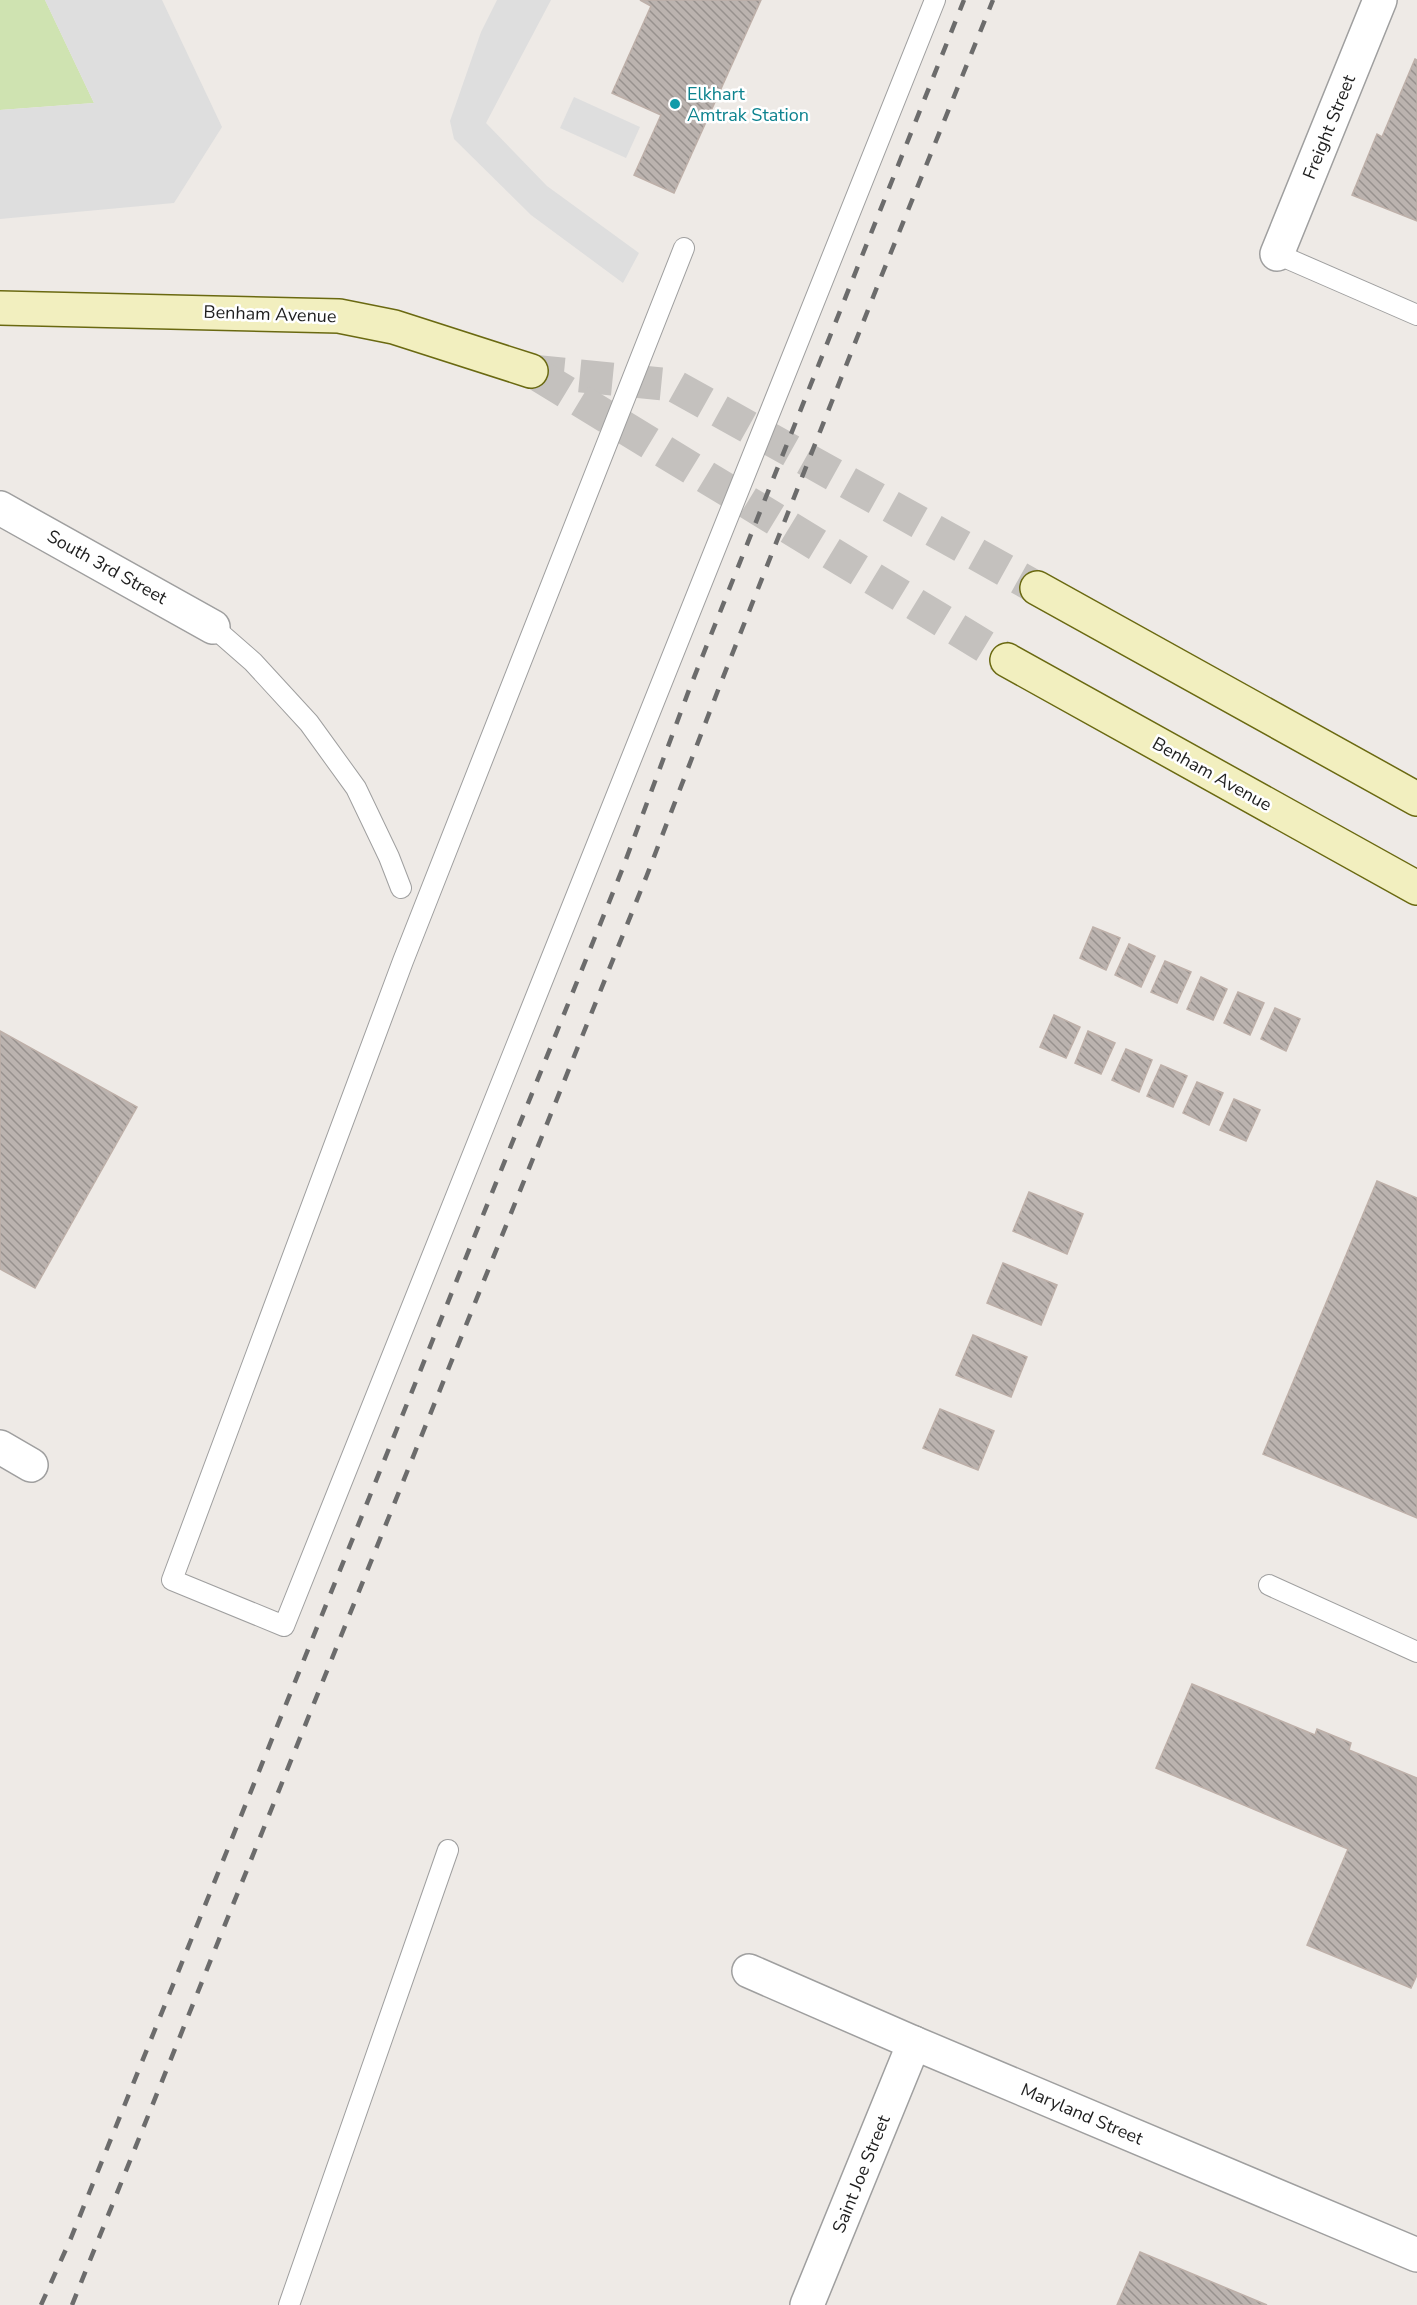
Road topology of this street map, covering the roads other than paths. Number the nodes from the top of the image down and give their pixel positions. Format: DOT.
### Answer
graph roads {
  1 [pos="935,0"];
  2 [pos="1380,0"];
  3 [pos="684,248"];
  4 [pos="1277,254"];
  5 [pos="0,308"];
  6 [pos="1417,315"];
  7 [pos="531,371"];
  8 [pos="0,508"];
  9 [pos="1037,588"];
  10 [pos="213,627"];
  11 [pos="1007,660"];
  12 [pos="1416,797"];
  13 [pos="401,888"];
  14 [pos="1417,888"];
  15 [pos="0,1447"];
  16 [pos="31,1465"];
  17 [pos="1269,1585"];
  18 [pos="1417,1652"];
  19 [pos="448,1850"];
  20 [pos="749,1971"];
  21 [pos="914,2043"];
  22 [pos="1417,2255"];
  23 [pos="289,2305"];
  24 [pos="807,2305"];
  1 -- 3 [label="lane"];
  2 -- 4 [label="street, Freight Street"];
  4 -- 6 [label="lane"];
  5 -- 7 [label="main road, Benham Avenue"];
  8 -- 10 [label="street, South 3rd Street"];
  9 -- 12 [label="main road"];
  10 -- 13 [label="lane"];
  11 -- 14 [label="main road, Benham Avenue"];
  15 -- 16 [label="street"];
  17 -- 18 [label="lane"];
  19 -- 23 [label="lane"];
  20 -- 21 [label="street, Maryland Street"];
  21 -- 22 [label="street, Maryland Street"];
  21 -- 24 [label="street, Saint Joe Street"];
}
